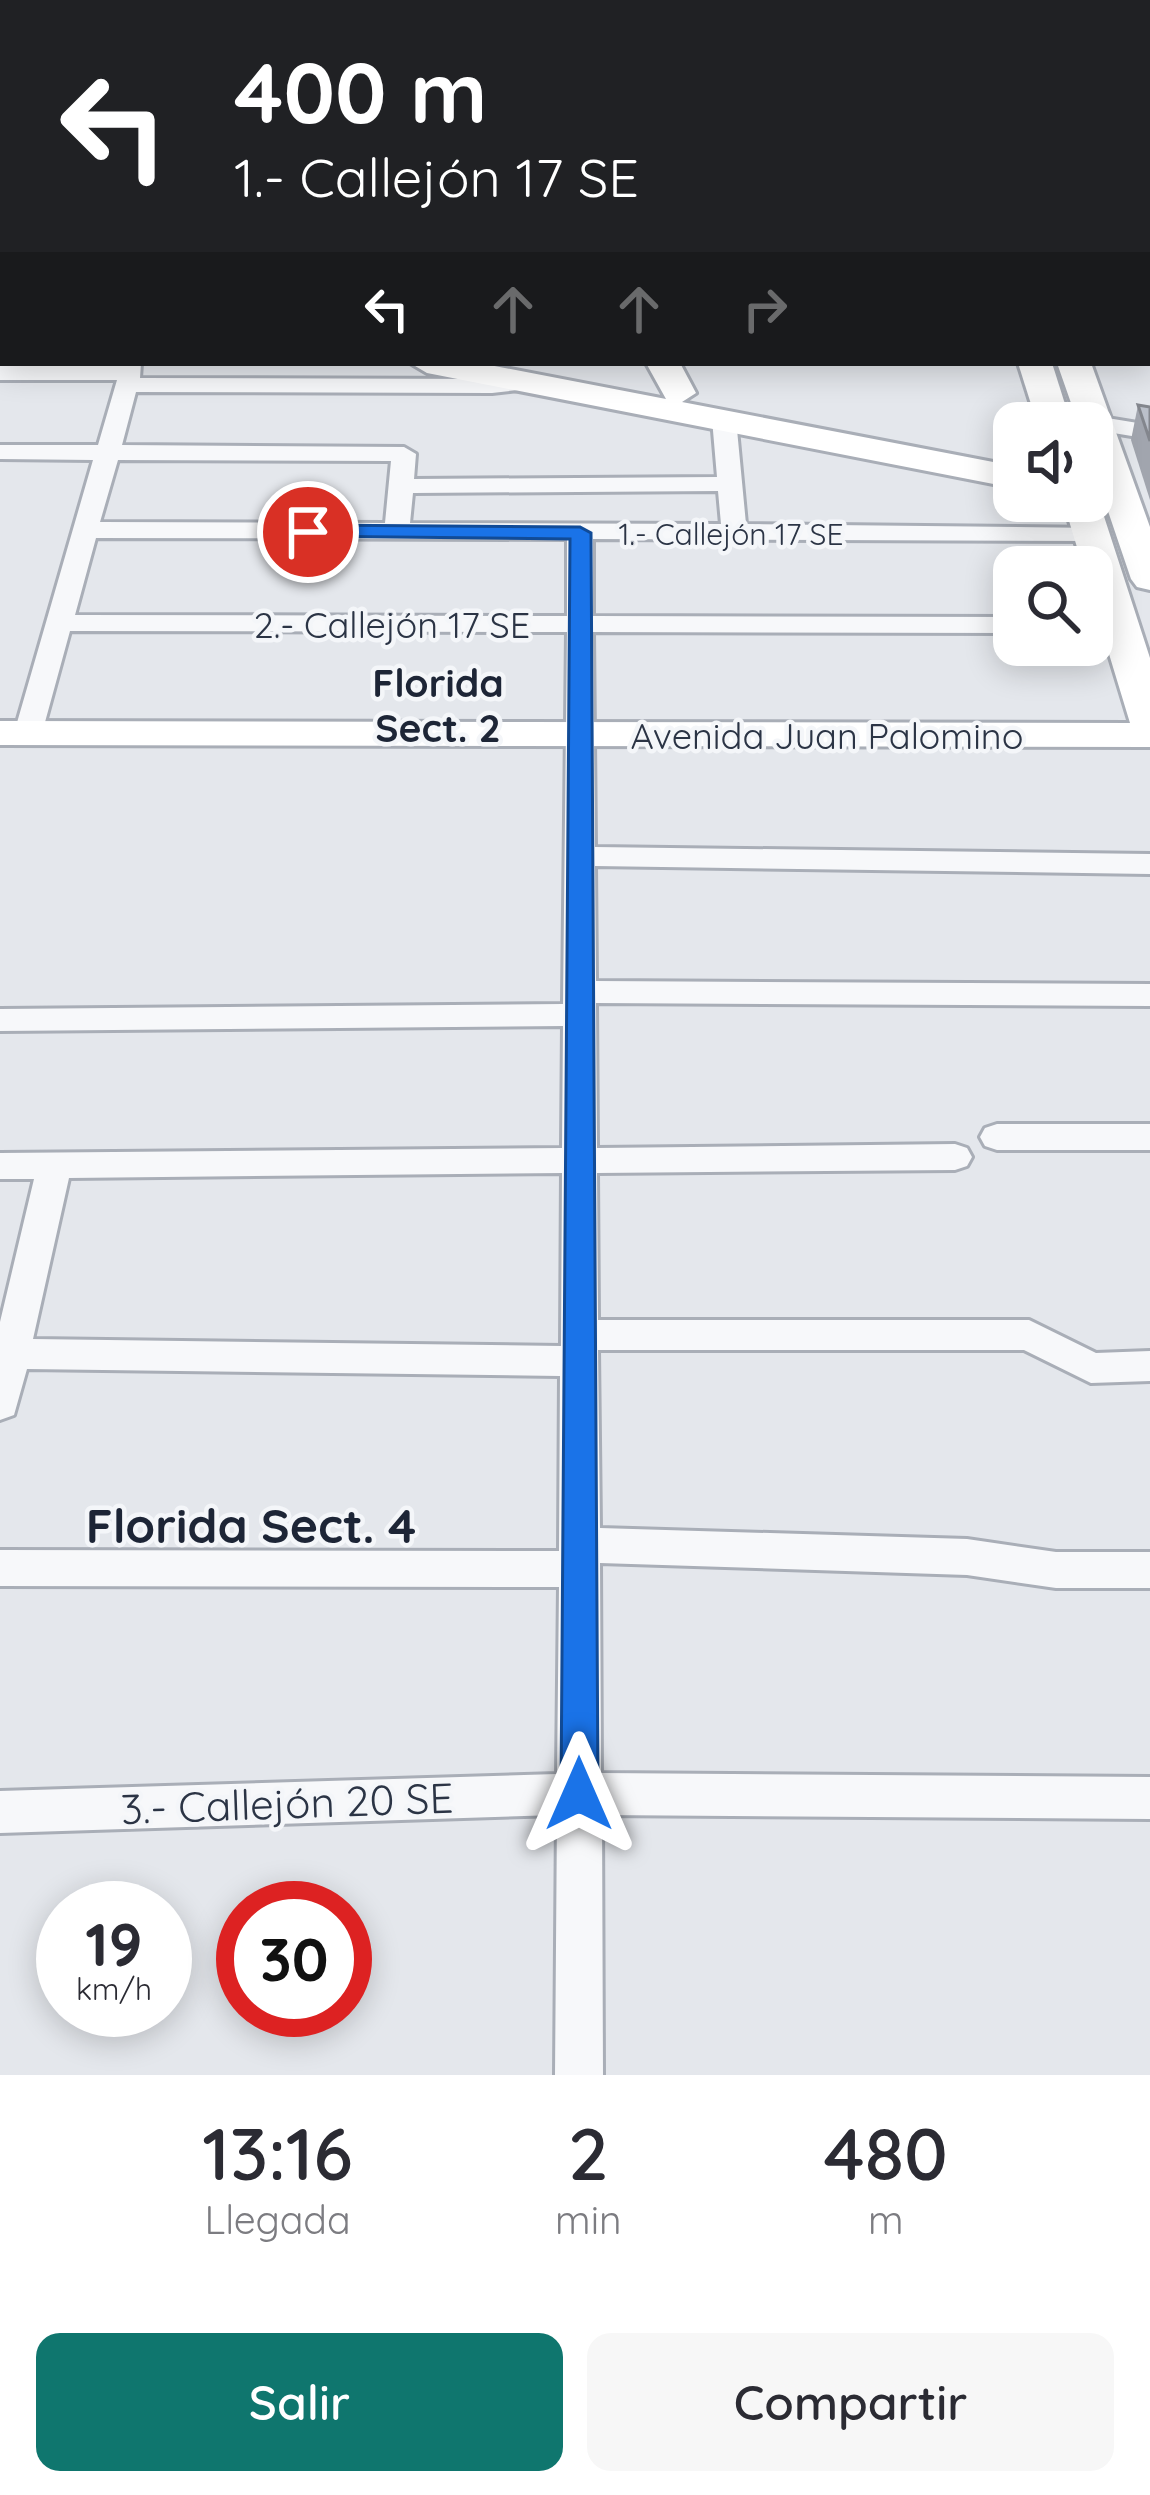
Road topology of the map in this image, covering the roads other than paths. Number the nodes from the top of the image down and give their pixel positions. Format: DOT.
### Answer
graph roads {
  1 [pos="454,366"];
  2 [pos="628,366"];
  3 [pos="1036,366"];
  4 [pos="1075,366"];
  5 [pos="0,374"];
  6 [pos="129,374"];
  7 [pos="537,375"];
  8 [pos="596,377"];
  9 [pos="671,378"];
  10 [pos="1047,402"];
  11 [pos="1088,402"];
  12 [pos="724,419"];
  13 [pos="1113,426"];
  14 [pos="1150,432"];
  15 [pos="993,448"];
  16 [pos="0,452"];
  17 [pos="106,453"];
  18 [pos="993,473"];
  19 [pos="730,484"];
  20 [pos="401,486"];
  21 [pos="1115,488"];
  22 [pos="993,521"];
  23 [pos="83,530"];
  24 [pos="397,532"];
  25 [pos="580,533"];
  26 [pos="734,534"];
  27 [pos="1150,579"];
  28 [pos="58,623"];
  29 [pos="580,624"];
  30 [pos="993,625"];
  31 [pos="1113,640"];
  32 [pos="1150,722"];
  33 [pos="14,733"];
  34 [pos="580,735"];
  35 [pos="1150,735"];
  36 [pos="580,856"];
  37 [pos="1150,864"];
  38 [pos="1150,995"];
  39 [pos="580,1004"];
  40 [pos="0,1020"];
  41 [pos="1150,1137"];
  42 [pos="997,1138"];
  43 [pos="956,1157"];
  44 [pos="580,1162"];
  45 [pos="0,1166"];
  46 [pos="54,1166"];
  47 [pos="577,1348"];
  48 [pos="10,1354"];
  49 [pos="1150,1366"];
  50 [pos="0,1404"];
  51 [pos="579,1557"];
  52 [pos="0,1568"];
  53 [pos="1150,1570"];
  54 [pos="579,1794"];
  55 [pos="1150,1798"];
  56 [pos="0,1811"];
  57 [pos="579,2075"];
  1 -- 7 [label="main road"];
  2 -- 8 [label="main road"];
  3 -- 10 [label="main road"];
  4 -- 11 [label="main road"];
  5 -- 6 [label="street"];
  6 -- 7 [label="street"];
  6 -- 17 [label="street"];
  7 -- 8 [label="main road"];
  7 -- 12 [label="main road"];
  8 -- 9 [label="main road"];
  9 -- 15 [label="main road"];
  12 -- 18 [label="main road"];
  12 -- 19 [label="street"];
  13 -- 14 [label="street"];
  16 -- 17 [label="street"];
  17 -- 20 [label="street"];
  17 -- 23 [label="street"];
  19 -- 20 [label="street"];
  19 -- 26 [label="street"];
  20 -- 24 [label="street"];
  21 -- 27 [label="main road"];
  22 -- 26 [label="street, 1.- Callejón 17 SE"];
  23 -- 24 [label="street, 1.- Callejón 17 SE"];
  23 -- 28 [label="street"];
  24 -- 25 [label="street, 1.- Callejón 17 SE"];
  25 -- 26 [label="street, 1.- Callejón 17 SE"];
  25 -- 29 [label="street"];
  28 -- 29 [label="street, 2.- Callejón 17 SE"];
  28 -- 33 [label="street"];
  29 -- 30 [label="street, 2.- Callejón 17 SE"];
  29 -- 34 [label="street"];
  31 -- 32 [label="main road"];
  33 -- 34 [label="main road, Avenida Juan Palomino"];
  34 -- 35 [label="main road, Avenida Juan Palomino"];
  34 -- 36 [label="street"];
  36 -- 37 [label="street"];
  36 -- 39 [label="street"];
  38 -- 39 [label="street"];
  39 -- 40 [label="street"];
  39 -- 44 [label="street"];
  41 -- 42 [label="street"];
  43 -- 44 [label="street"];
  44 -- 46 [label="street"];
  44 -- 47 [label="street"];
  45 -- 46 [label="street"];
  46 -- 48 [label="street"];
  47 -- 48 [label="street"];
  47 -- 49 [label="street"];
  47 -- 51 [label="street"];
  48 -- 50 [label="street"];
  51 -- 52 [label="street"];
  51 -- 53 [label="street"];
  51 -- 54 [label="street"];
  54 -- 55 [label="street, 3.- Callejón 20 SE"];
  54 -- 56 [label="street, 3.- Callejón 20 SE"];
  54 -- 57 [label="street"];
}
